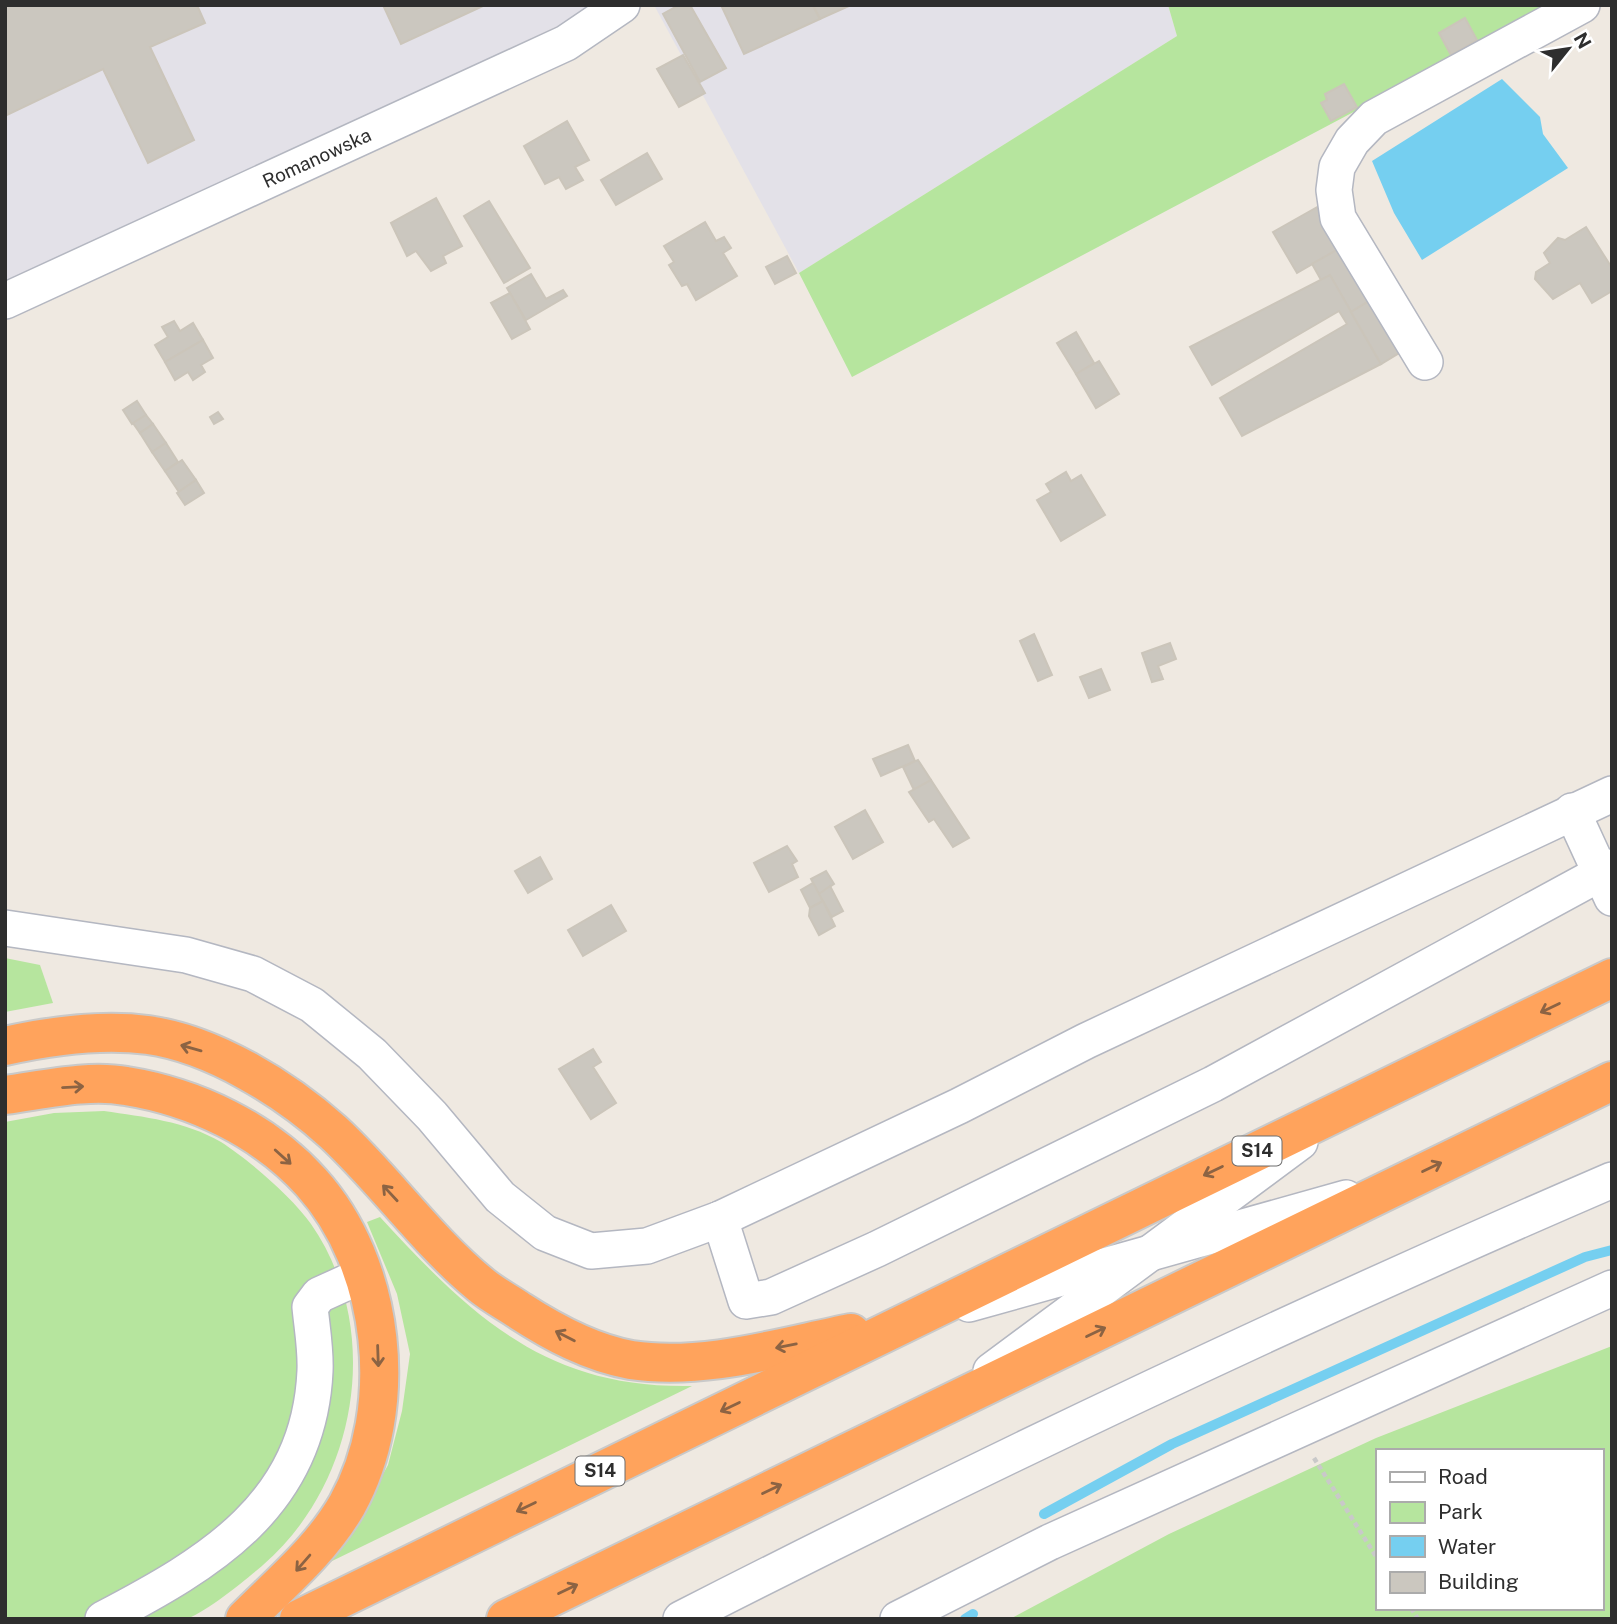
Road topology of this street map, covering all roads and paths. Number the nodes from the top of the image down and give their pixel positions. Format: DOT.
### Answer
graph roads {
  1 [pos="622,5"];
  2 [pos="1582,5"];
  3 [pos="5,301"];
  4 [pos="1425,362"];
  5 [pos="1612,794"];
  6 [pos="1572,811"];
  7 [pos="1608,879"];
  8 [pos="5,928"];
  9 [pos="1612,978"];
  10 [pos="5,1046"];
  11 [pos="1612,1081"];
  12 [pos="5,1095"];
  13 [pos="1350,1105"];
  14 [pos="1612,1180"];
  15 [pos="1396,1184"];
  16 [pos="720,1220"];
  17 [pos="1149,1254"];
  18 [pos="363,1275"];
  19 [pos="1612,1288"];
  20 [pos="901,1323"];
  21 [pos="946,1405"];
  22 [pos="1297,1430"];
  23 [pos="1376,1556"];
  24 [pos="103,1619"];
  25 [pos="245,1619"];
  26 [pos="299,1619"];
  27 [pos="506,1619"];
  28 [pos="681,1619"];
  29 [pos="898,1619"];
  1 -- 3 [label="street, Romanowska"];
  2 -- 4 [label="street"];
  5 -- 6 [label="street"];
  6 -- 7 [label="street"];
  6 -- 16 [label="street"];
  7 -- 16 [label="street"];
  8 -- 16 [label="street"];
  9 -- 13 [label="highway, S14, one-way"];
  20 -- 10 [label="highway, one-way"];
  15 -- 11 [label="highway, one-way"];
  12 -- 18 [label="highway, one-way"];
  13 -- 17 [label="street"];
  13 -- 20 [label="highway, S14, one-way"];
  14 -- 28 [label="street"];
  15 -- 17 [label="street"];
  21 -- 15 [label="highway, one-way"];
  17 -- 20 [label="street"];
  17 -- 21 [label="street"];
  18 -- 24 [label="street"];
  18 -- 25 [label="highway, one-way"];
  19 -- 22 [label="street"];
  20 -- 26 [label="highway, S14, one-way"];
  27 -- 21 [label="highway, one-way"];
  22 -- 23 [label="path"];
  22 -- 29 [label="street"];
}
